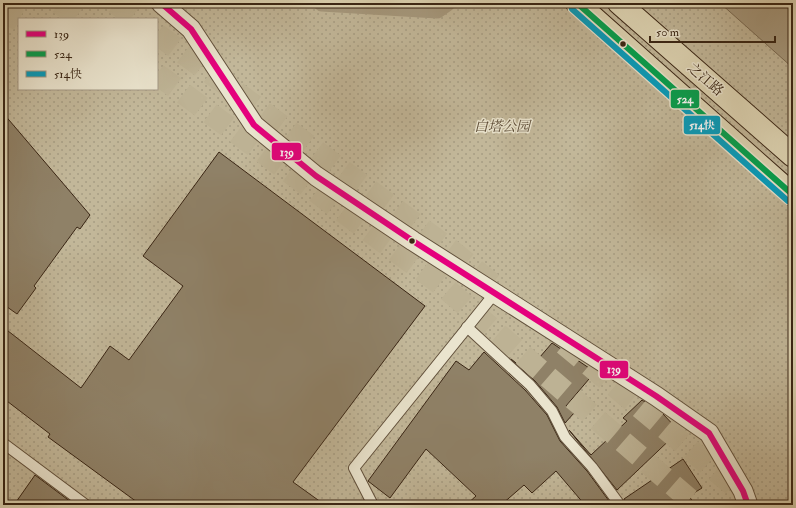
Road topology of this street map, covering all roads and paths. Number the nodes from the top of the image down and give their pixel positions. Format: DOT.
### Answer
graph roads {
  1 [pos="161,3"];
  2 [pos="577,3"];
  3 [pos="619,3"];
  4 [pos="793,156"];
  5 [pos="793,195"];
  6 [pos="495,293"];
  7 [pos="467,327"];
  8 [pos="3,443"];
  9 [pos="86,505"];
  10 [pos="373,505"];
  11 [pos="620,505"];
  12 [pos="748,505"];
  1 -- 6 [label="street"];
  2 -- 5 [label="main road, 之江路"];
  3 -- 4 [label="main road, 之江路"];
  6 -- 7 [label="lane"];
  6 -- 12 [label="street"];
  7 -- 10 [label="lane"];
  7 -- 11 [label="lane"];
  8 -- 9 [label="lane"];
}
